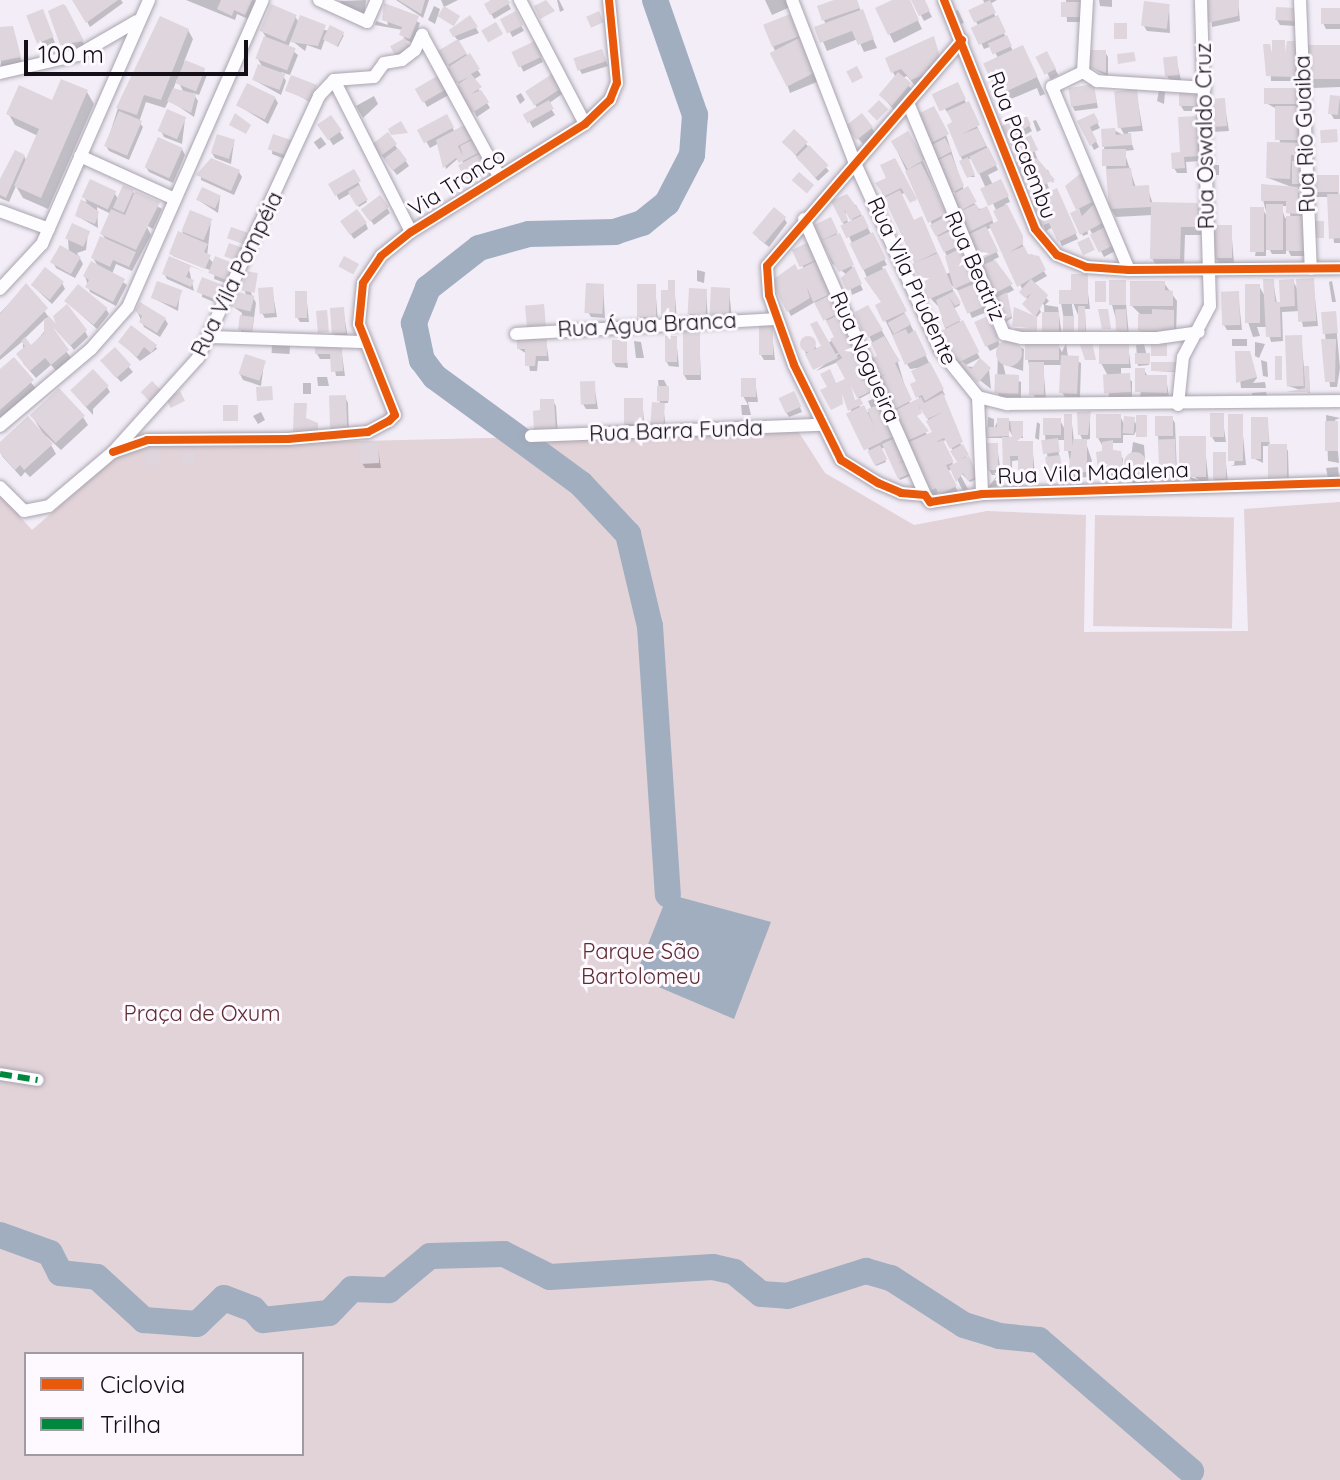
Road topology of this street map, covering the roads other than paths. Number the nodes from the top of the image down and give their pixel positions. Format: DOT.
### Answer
graph roads {
  1 [pos="149,0"];
  2 [pos="263,0"];
  3 [pos="319,0"];
  4 [pos="377,0"];
  5 [pos="520,0"];
  6 [pos="609,0"];
  7 [pos="792,0"];
  8 [pos="944,0"];
  9 [pos="1087,0"];
  10 [pos="1201,0"];
  11 [pos="1300,0"];
  12 [pos="139,20"];
  13 [pos="962,40"];
  14 [pos="1083,72"];
  15 [pos="0,73"];
  16 [pos="334,80"];
  17 [pos="1205,88"];
  18 [pos="909,105"];
  19 [pos="585,124"];
  20 [pos="80,156"];
  21 [pos="854,161"];
  22 [pos="499,176"];
  23 [pos="175,199"];
  24 [pos="0,211"];
  25 [pos="804,219"];
  26 [pos="49,229"];
  27 [pos="411,232"];
  28 [pos="1340,268"];
  29 [pos="1311,269"];
  30 [pos="1129,270"];
  31 [pos="1208,272"];
  32 [pos="0,289"];
  33 [pos="777,319"];
  34 [pos="1199,332"];
  35 [pos="516,334"];
  36 [pos="210,337"];
  37 [pos="363,342"];
  38 [pos="978,397"];
  39 [pos="1340,401"];
  40 [pos="1178,405"];
  41 [pos="821,425"];
  42 [pos="0,426"];
  43 [pos="531,436"];
  44 [pos="113,452"];
  45 [pos="1340,483"];
  46 [pos="0,487"];
  47 [pos="982,494"];
  48 [pos="925,495"];
  49 [pos="0,1074"];
  50 [pos="38,1080"];
  1 -- 12 [label="street"];
  2 -- 23 [label="street"];
  3 -- 4 [label="street"];
  5 -- 19 [label="street"];
  6 -- 19 [label="street, Via Tronco"];
  7 -- 21 [label="street, Rua Vila Prudente"];
  8 -- 13 [label="street, Rua Pacaembu"];
  9 -- 14 [label="street"];
  10 -- 17 [label="street, Rua Oswaldo Cruz"];
  11 -- 29 [label="street, Rua Rio Guaiba"];
  12 -- 15 [label="street"];
  12 -- 20 [label="street"];
  13 -- 18 [label="street, Rua Vila Madalena"];
  13 -- 30 [label="street, Rua Pacaembu"];
  14 -- 17 [label="street"];
  14 -- 30 [label="street"];
  16 -- 22 [label="street"];
  16 -- 27 [label="street"];
  16 -- 36 [label="street, Rua Vila Pompéia"];
  17 -- 31 [label="street, Rua Oswaldo Cruz"];
  18 -- 21 [label="street, Rua Vila Madalena"];
  18 -- 34 [label="street, Rua Beatriz"];
  19 -- 22 [label="street, Via Tronco"];
  20 -- 23 [label="street"];
  20 -- 26 [label="street"];
  21 -- 25 [label="street, Rua Vila Madalena"];
  21 -- 38 [label="street, Rua Vila Prudente"];
  22 -- 27 [label="street, Via Tronco"];
  23 -- 42 [label="street"];
  24 -- 26 [label="street"];
  25 -- 33 [label="street, Rua Vila Madalena"];
  25 -- 48 [label="street, Rua Nogueira"];
  26 -- 32 [label="street"];
  27 -- 37 [label="street, Via Tronco"];
  28 -- 29 [label="street, Rua Pacaembu"];
  29 -- 31 [label="street, Rua Pacaembu"];
  30 -- 31 [label="street, Rua Pacaembu"];
  31 -- 34 [label="street"];
  33 -- 35 [label="street, Rua Água Branca"];
  33 -- 41 [label="street, Rua Vila Madalena"];
  34 -- 40 [label="street"];
  36 -- 37 [label="street"];
  36 -- 44 [label="street, Rua Vila Pompéia"];
  37 -- 44 [label="street, Via Tronco"];
  38 -- 40 [label="street"];
  38 -- 47 [label="street"];
  39 -- 40 [label="street"];
  41 -- 43 [label="street, Rua Barra Funda"];
  41 -- 48 [label="street, Rua Vila Madalena"];
  44 -- 46 [label="street"];
  45 -- 47 [label="street, Rua Vila Madalena"];
  47 -- 48 [label="street, Rua Vila Madalena"];
  49 -- 50 [label="street"];
}
